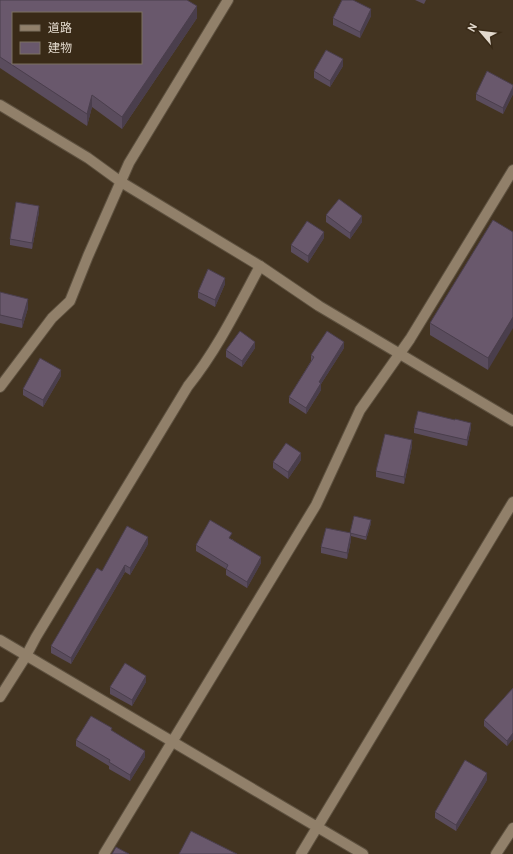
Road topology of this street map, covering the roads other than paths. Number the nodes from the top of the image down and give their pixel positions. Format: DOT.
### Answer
graph roads {
  1 [pos="228,0"];
  2 [pos="0,105"];
  3 [pos="513,170"];
  4 [pos="121,182"];
  5 [pos="260,266"];
  6 [pos="400,354"];
  7 [pos="0,387"];
  8 [pos="513,421"];
  9 [pos="513,502"];
  10 [pos="0,640"];
  11 [pos="26,656"];
  12 [pos="0,697"];
  13 [pos="174,741"];
  14 [pos="318,827"];
  15 [pos="513,828"];
  16 [pos="104,854"];
  17 [pos="301,854"];
  18 [pos="363,854"];
  19 [pos="496,854"];
  1 -- 4 [label="street"];
  2 -- 4 [label="street"];
  3 -- 6 [label="street"];
  4 -- 5 [label="street"];
  4 -- 7 [label="street"];
  5 -- 6 [label="street"];
  5 -- 11 [label="street"];
  6 -- 8 [label="street"];
  6 -- 13 [label="street"];
  9 -- 14 [label="street"];
  10 -- 11 [label="street"];
  11 -- 12 [label="street"];
  11 -- 13 [label="street"];
  13 -- 14 [label="street"];
  13 -- 16 [label="street"];
  14 -- 17 [label="street"];
  14 -- 18 [label="street"];
  15 -- 19 [label="street"];
}
